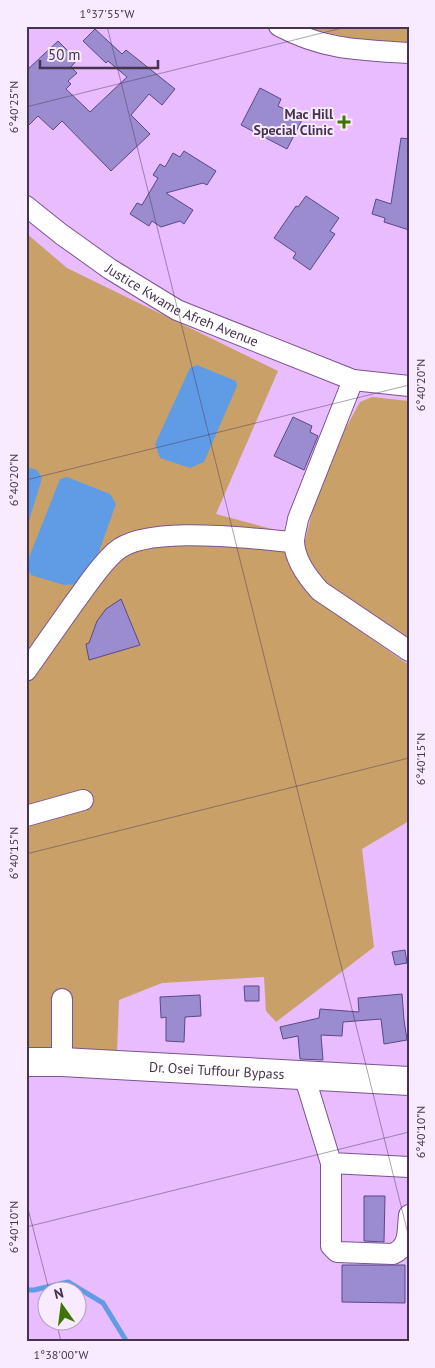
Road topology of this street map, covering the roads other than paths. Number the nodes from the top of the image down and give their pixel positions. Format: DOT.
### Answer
graph roads {
  1 [pos="279,26"];
  2 [pos="409,53"];
  3 [pos="26,206"];
  4 [pos="354,380"];
  5 [pos="409,386"];
  6 [pos="294,542"];
  7 [pos="409,651"];
  8 [pos="26,671"];
  9 [pos="83,800"];
  10 [pos="26,816"];
  11 [pos="62,999"];
  12 [pos="26,1062"];
  13 [pos="62,1062"];
  14 [pos="304,1075"];
  15 [pos="409,1081"];
  16 [pos="331,1163"];
  17 [pos="409,1167"];
  18 [pos="409,1215"];
  1 -- 2 [label="street"];
  3 -- 4 [label="street, Justice Kwame Afreh Avenue"];
  4 -- 5 [label="street, Justice Kwame Afreh Avenue"];
  4 -- 6 [label="street"];
  6 -- 7 [label="street"];
  6 -- 8 [label="street"];
  9 -- 10 [label="street"];
  11 -- 13 [label="street"];
  12 -- 13 [label="highway, Dr. Osei Tuffour Bypass"];
  13 -- 14 [label="highway, Dr. Osei Tuffour Bypass"];
  14 -- 15 [label="highway, Dr. Osei Tuffour Bypass"];
  14 -- 16 [label="street"];
  16 -- 17 [label="street"];
  16 -- 18 [label="street"];
}
